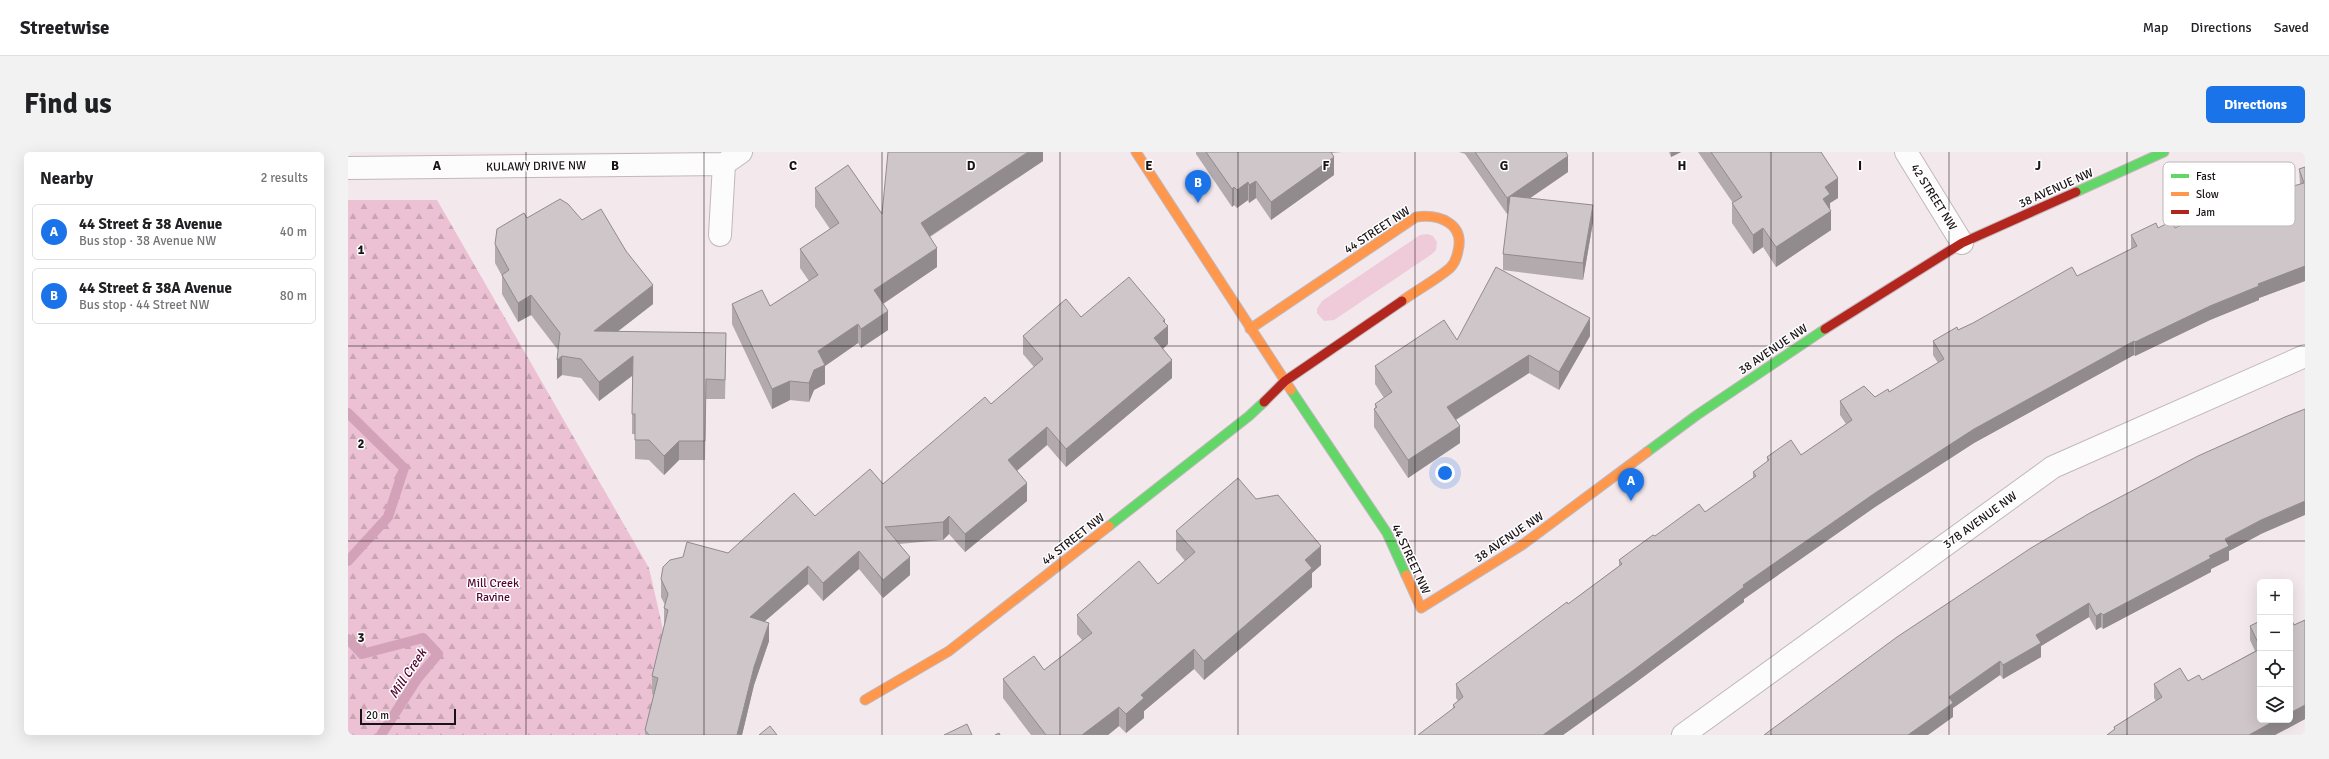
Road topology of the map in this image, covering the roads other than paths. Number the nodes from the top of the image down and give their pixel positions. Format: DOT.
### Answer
graph roads {
  1 [pos="1136,152"];
  2 [pos="1906,152"];
  3 [pos="2164,152"];
  4 [pos="733,158"];
  5 [pos="348,168"];
  6 [pos="720,235"];
  7 [pos="1962,243"];
  8 [pos="1250,329"];
  9 [pos="2305,356"];
  10 [pos="1285,381"];
  11 [pos="1421,608"];
  12 [pos="865,700"];
  13 [pos="1683,735"];
  1 -- 8 [label="street, 44 STREET NW"];
  2 -- 7 [label="street, 42 STREET NW"];
  3 -- 7 [label="street, 38 AVENUE NW"];
  4 -- 5 [label="street, KULAWY DRIVE NW"];
  4 -- 6 [label="street, KULAWY DRIVE NW"];
  7 -- 11 [label="street, 38 AVENUE NW"];
  8 -- 10 [label="street, 44 STREET NW"];
  8 -- 10 [label="street, 44 STREET NW"];
  9 -- 13 [label="street, 37B AVENUE NW"];
  10 -- 11 [label="street, 44 STREET NW"];
  10 -- 12 [label="street, 44 STREET NW"];
}
